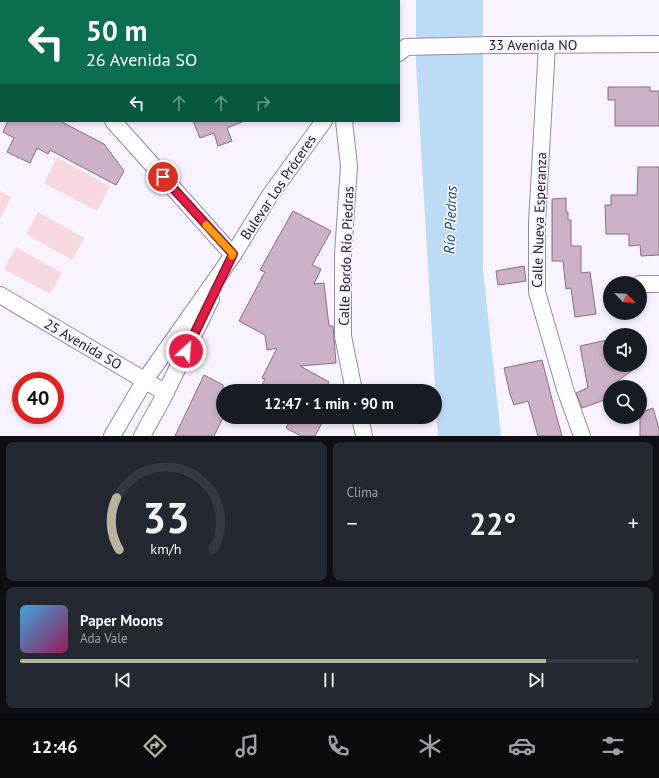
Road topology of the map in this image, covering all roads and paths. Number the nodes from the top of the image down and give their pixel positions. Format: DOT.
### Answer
graph roads {
  1 [pos="659,44"];
  2 [pos="547,45"];
  3 [pos="403,50"];
  4 [pos="114,122"];
  5 [pos="323,122"];
  6 [pos="344,122"];
  7 [pos="233,254"];
  8 [pos="647,284"];
  9 [pos="659,284"];
  10 [pos="0,295"];
  11 [pos="145,380"];
  12 [pos="353,384"];
  13 [pos="166,393"];
  14 [pos="361,424"];
  15 [pos="112,436"];
  16 [pos="142,436"];
  17 [pos="364,436"];
  18 [pos="582,436"];
  1 -- 2 [label="street, 33 Avenida NO"];
  2 -- 3 [label="street, 33 Avenida NO"];
  2 -- 18 [label="street, Calle Nueva Esperanza"];
  4 -- 7 [label="street"];
  5 -- 7 [label="street, Bulevar Los Próceres"];
  6 -- 12 [label="street, Calle Bordo Río Piedras"];
  7 -- 11 [label="street, Bulevar Los Próceres"];
  7 -- 13 [label="street, Bulevar Los Próceres"];
  8 -- 9 [label="street"];
  10 -- 11 [label="street, 25 Avenida SO"];
  11 -- 13 [label="street, 25 Avenida SO"];
  11 -- 15 [label="street, Bulevar Los Próceres"];
  13 -- 16 [label="street, Bulevar Los Próceres"];
  14 -- 17 [label="street"];
}
